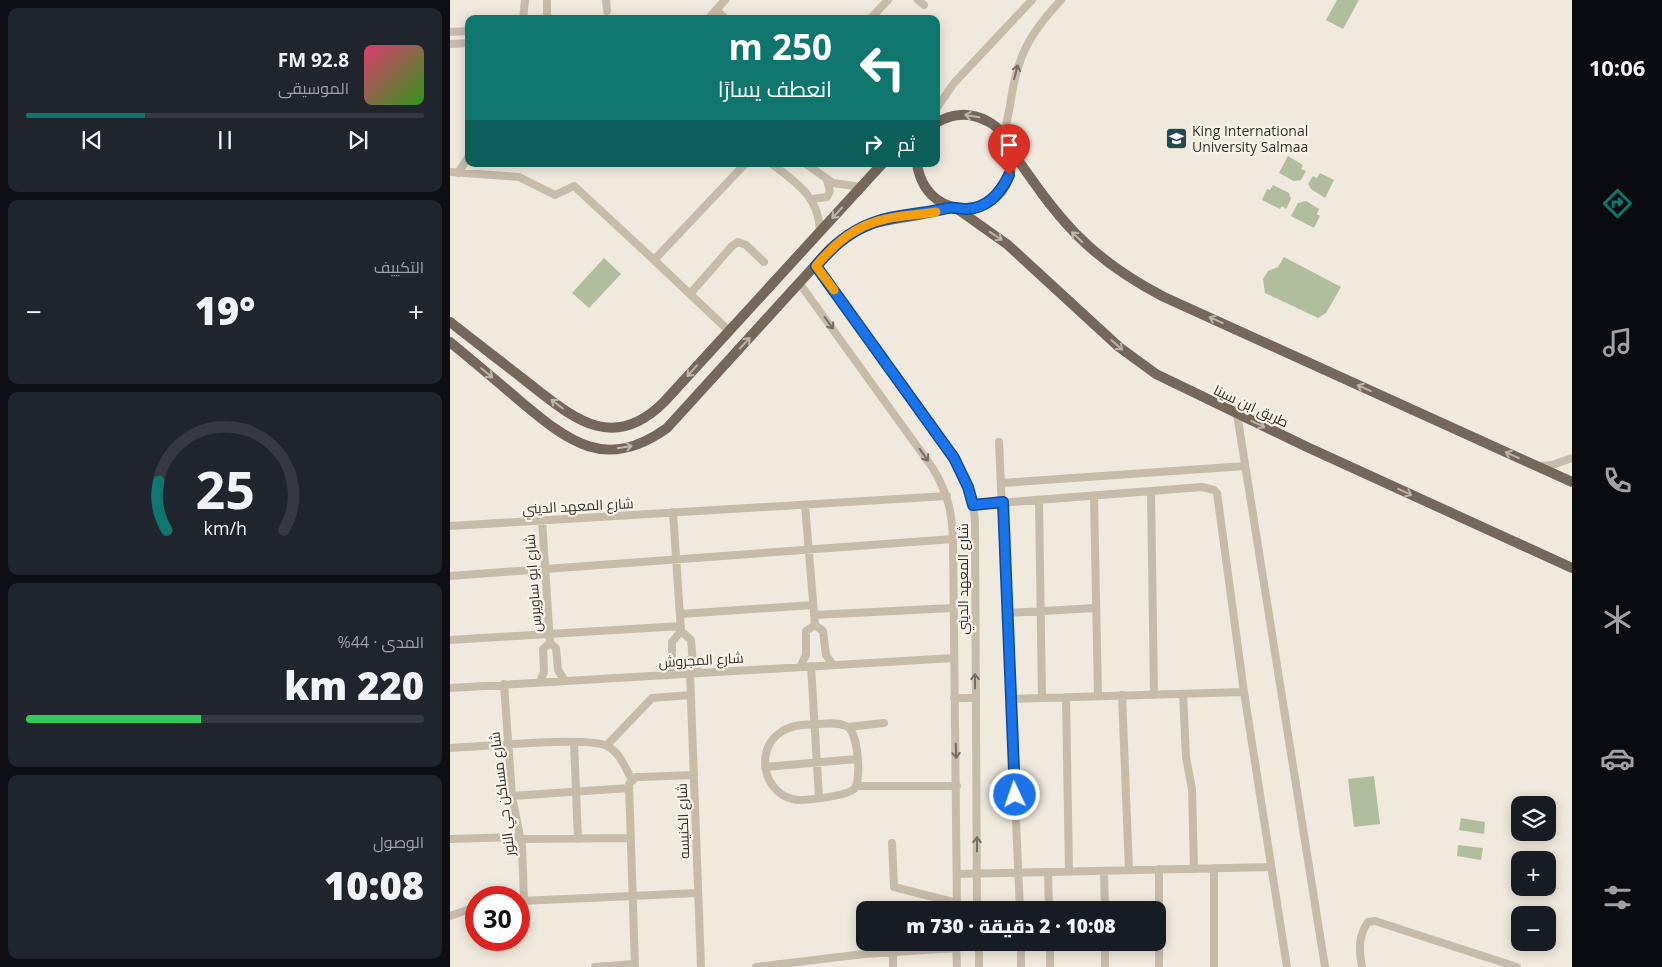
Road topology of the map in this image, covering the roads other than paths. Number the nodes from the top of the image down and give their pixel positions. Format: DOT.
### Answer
graph roads {
  1 [pos="525,0"];
  2 [pos="547,0"];
  3 [pos="606,0"];
  4 [pos="725,0"];
  5 [pos="888,0"];
  6 [pos="1032,0"];
  7 [pos="1061,0"];
  8 [pos="716,10"];
  9 [pos="606,11"];
  10 [pos="526,15"];
  11 [pos="545,15"];
  12 [pos="712,15"];
  13 [pos="722,15"];
  14 [pos="874,15"];
  15 [pos="450,32"];
  16 [pos="465,32"];
  17 [pos="465,43"];
  18 [pos="450,44"];
  19 [pos="940,103"];
  20 [pos="940,121"];
  21 [pos="1004,137"];
  22 [pos="1009,147"];
  23 [pos="465,160"];
  24 [pos="742,167"];
  25 [pos="776,167"];
  26 [pos="810,167"];
  27 [pos="879,167"];
  28 [pos="918,167"];
  29 [pos="454,172"];
  30 [pos="827,180"];
  31 [pos="862,187"];
  32 [pos="812,199"];
  33 [pos="953,208"];
  34 [pos="820,231"];
  35 [pos="654,260"];
  36 [pos="764,262"];
  37 [pos="816,266"];
  38 [pos="800,284"];
  39 [pos="690,294"];
  40 [pos="450,322"];
  41 [pos="729,331"];
  42 [pos="450,342"];
  43 [pos="1237,414"];
  44 [pos="999,442"];
  45 [pos="1572,458"];
  46 [pos="1245,466"];
  47 [pos="1537,466"];
  48 [pos="1572,482"];
  49 [pos="1002,483"];
  50 [pos="1151,492"];
  51 [pos="947,496"];
  52 [pos="1094,496"];
  53 [pos="1039,501"];
  54 [pos="1003,502"];
  55 [pos="805,504"];
  56 [pos="973,505"];
  57 [pos="673,512"];
  58 [pos="542,520"];
  59 [pos="450,526"];
  60 [pos="953,539"];
  61 [pos="809,550"];
  62 [pos="676,560"];
  63 [pos="1572,568"];
  64 [pos="545,569"];
  65 [pos="450,576"];
  66 [pos="813,605"];
  67 [pos="953,608"];
  68 [pos="1096,608"];
  69 [pos="1040,611"];
  70 [pos="1006,613"];
  71 [pos="680,614"];
  72 [pos="814,615"];
  73 [pos="815,625"];
  74 [pos="681,628"];
  75 [pos="549,634"];
  76 [pos="450,640"];
  77 [pos="550,644"];
  78 [pos="953,658"];
  79 [pos="833,665"];
  80 [pos="811,666"];
  81 [pos="800,667"];
  82 [pos="690,673"];
  83 [pos="700,673"];
  84 [pos="667,675"];
  85 [pos="565,681"];
  86 [pos="540,682"];
  87 [pos="504,684"];
  88 [pos="450,688"];
  89 [pos="1244,692"];
  90 [pos="1154,694"];
  91 [pos="1183,694"];
  92 [pos="691,695"];
  93 [pos="1098,696"];
  94 [pos="1122,696"];
  95 [pos="1066,697"];
  96 [pos="954,698"];
  97 [pos="975,698"];
  98 [pos="1042,698"];
  99 [pos="1010,699"];
  100 [pos="884,723"];
  101 [pos="814,724"];
  102 [pos="848,727"];
  103 [pos="574,742"];
  104 [pos="508,745"];
  105 [pos="607,746"];
  106 [pos="450,748"];
  107 [pos="857,759"];
  108 [pos="817,763"];
  109 [pos="765,767"];
  110 [pos="694,775"];
  111 [pos="632,780"];
  112 [pos="856,786"];
  113 [pos="957,786"];
  114 [pos="629,788"];
  115 [pos="576,792"];
  116 [pos="512,796"];
  117 [pos="819,798"];
  118 [pos="520,838"];
  119 [pos="630,838"];
  120 [pos="450,839"];
  121 [pos="578,839"];
  122 [pos="892,843"];
  123 [pos="1271,867"];
  124 [pos="1214,868"];
  125 [pos="1159,869"];
  126 [pos="1194,869"];
  127 [pos="1129,870"];
  128 [pos="1104,871"];
  129 [pos="1048,872"];
  130 [pos="1069,872"];
  131 [pos="1019,873"];
  132 [pos="957,874"];
  133 [pos="977,874"];
  134 [pos="521,886"];
  135 [pos="698,893"];
  136 [pos="632,896"];
  137 [pos="530,900"];
  138 [pos="938,901"];
  139 [pos="957,901"];
  140 [pos="978,901"];
  141 [pos="1020,901"];
  142 [pos="1049,901"];
  143 [pos="1105,901"];
  144 [pos="465,909"];
  145 [pos="451,913"];
  146 [pos="902,951"];
  147 [pos="956,951"];
  148 [pos="978,951"];
  149 [pos="1021,951"];
  150 [pos="1050,951"];
  151 [pos="1105,951"];
  152 [pos="893,952"];
  153 [pos="635,966"];
  154 [pos="595,967"];
  155 [pos="701,967"];
  156 [pos="756,967"];
  157 [pos="893,967"];
  158 [pos="957,967"];
  159 [pos="979,967"];
  160 [pos="1022,967"];
  161 [pos="1050,967"];
  162 [pos="1105,967"];
  163 [pos="1159,967"];
  164 [pos="1214,967"];
  165 [pos="1287,967"];
  166 [pos="1325,967"];
  167 [pos="1362,967"];
  168 [pos="1517,967"];
  1 -- 10 [label="street"];
  2 -- 11 [label="street"];
  3 -- 9 [label="street"];
  4 -- 8 [label="street"];
  5 -- 14 [label="street"];
  6 -- 19 [label="street"];
  21 -- 7 [label="street, one-way"];
  8 -- 12 [label="street"];
  8 -- 13 [label="street"];
  15 -- 16 [label="street"];
  17 -- 18 [label="street"];
  21 -- 20 [label="main road, one-way"];
  21 -- 22 [label="main road"];
  22 -- 33 [label="main road"];
  47 -- 22 [label="main road, one-way"];
  23 -- 29 [label="street"];
  24 -- 35 [label="street"];
  25 -- 32 [label="street"];
  26 -- 30 [label="street"];
  27 -- 31 [label="main road"];
  28 -- 33 [label="main road, طريق ابن سينا"];
  29 -- 35 [label="street"];
  30 -- 31 [label="street"];
  30 -- 32 [label="street"];
  31 -- 34 [label="main road, one-way"];
  32 -- 34 [label="street"];
  33 -- 37 [label="main road"];
  33 -- 43 [label="main road, طريق ابن سينا, one-way"];
  34 -- 41 [label="main road"];
  35 -- 39 [label="street"];
  36 -- 39 [label="street"];
  37 -- 38 [label="main road"];
  37 -- 56 [label="street, شارع المعهد الديني"];
  42 -- 38 [label="main road, one-way"];
  38 -- 51 [label="street, شارع المعهد الديني, one-way"];
  39 -- 41 [label="street"];
  41 -- 40 [label="main road, one-way"];
  43 -- 46 [label="street"];
  43 -- 63 [label="main road, طريق ابن سينا, one-way"];
  44 -- 49 [label="street"];
  45 -- 47 [label="street"];
  46 -- 49 [label="street"];
  46 -- 166 [label="street"];
  47 -- 48 [label="main road"];
  49 -- 54 [label="street"];
  50 -- 52 [label="street"];
  50 -- 89 [label="street"];
  50 -- 90 [label="street"];
  51 -- 55 [label="street, شارع المعهد الديني"];
  51 -- 60 [label="street, شارع المعهد الديني"];
  52 -- 53 [label="street"];
  52 -- 68 [label="street"];
  53 -- 54 [label="street"];
  53 -- 69 [label="street"];
  54 -- 56 [label="street"];
  54 -- 70 [label="street"];
  55 -- 57 [label="street, شارع المعهد الديني"];
  55 -- 61 [label="street"];
  97 -- 56 [label="street, شارع المعهد الديني, one-way"];
  57 -- 58 [label="street, شارع المعهد الديني"];
  57 -- 62 [label="street"];
  58 -- 59 [label="street, شارع المعهد الديني"];
  58 -- 64 [label="street, شارع ابو ساويرس"];
  60 -- 61 [label="street"];
  60 -- 67 [label="street, شارع المعهد الديني"];
  61 -- 62 [label="street"];
  61 -- 66 [label="street"];
  62 -- 64 [label="street"];
  62 -- 71 [label="street"];
  64 -- 65 [label="street"];
  64 -- 75 [label="street, شارع ابو ساويرس"];
  66 -- 71 [label="street"];
  66 -- 72 [label="street"];
  67 -- 72 [label="street"];
  67 -- 78 [label="street, شارع المعهد الديني"];
  68 -- 69 [label="street"];
  68 -- 93 [label="street"];
  69 -- 70 [label="street"];
  69 -- 98 [label="street"];
  70 -- 99 [label="street"];
  71 -- 74 [label="street"];
  72 -- 73 [label="street"];
  73 -- 79 [label="street"];
  73 -- 81 [label="street"];
  74 -- 75 [label="street"];
  74 -- 83 [label="street"];
  74 -- 84 [label="street"];
  75 -- 76 [label="street"];
  75 -- 77 [label="street, شارع ابو ساويرس"];
  77 -- 85 [label="street, شارع ابو ساويرس"];
  77 -- 86 [label="street, شارع ابو ساويرس"];
  78 -- 79 [label="street, شارع المجروش"];
  78 -- 96 [label="street, شارع المعهد الديني"];
  79 -- 80 [label="street, شارع المجروش"];
  80 -- 81 [label="street, شارع المجروش"];
  80 -- 101 [label="street"];
  81 -- 83 [label="street, شارع المجروش"];
  82 -- 83 [label="street, شارع المجروش"];
  82 -- 84 [label="street, شارع المجروش"];
  82 -- 92 [label="street, شارع الكنيسه"];
  84 -- 85 [label="street, شارع المجروش"];
  85 -- 86 [label="street, شارع المجروش"];
  86 -- 87 [label="street, شارع المجروش"];
  87 -- 88 [label="street, شارع المجروش"];
  87 -- 104 [label="street, شارع مساكن حي النور"];
  89 -- 91 [label="street"];
  89 -- 123 [label="street"];
  90 -- 91 [label="street"];
  90 -- 94 [label="street"];
  91 -- 126 [label="street"];
  92 -- 105 [label="street"];
  92 -- 110 [label="street, شارع الكنيسه"];
  93 -- 94 [label="street"];
  93 -- 95 [label="street"];
  94 -- 127 [label="street"];
  95 -- 98 [label="street"];
  95 -- 130 [label="street"];
  96 -- 97 [label="street"];
  96 -- 113 [label="street, شارع المعهد الديني, one-way"];
  133 -- 97 [label="street, شارع المعهد الديني, one-way"];
  98 -- 99 [label="street"];
  99 -- 131 [label="street"];
  100 -- 102 [label="street"];
  101 -- 102 [label="street"];
  101 -- 108 [label="street"];
  101 -- 109 [label="street"];
  102 -- 107 [label="street"];
  103 -- 104 [label="street"];
  103 -- 105 [label="street"];
  103 -- 115 [label="street"];
  104 -- 106 [label="street"];
  104 -- 116 [label="street, شارع مساكن حي النور"];
  105 -- 111 [label="street"];
  107 -- 108 [label="street"];
  107 -- 112 [label="street"];
  108 -- 109 [label="street"];
  108 -- 117 [label="street"];
  109 -- 117 [label="street"];
  110 -- 111 [label="street"];
  110 -- 135 [label="street, شارع الكنيسه"];
  111 -- 114 [label="street"];
  112 -- 113 [label="street"];
  112 -- 117 [label="street"];
  113 -- 132 [label="street, شارع المعهد الديني"];
  114 -- 115 [label="street"];
  114 -- 119 [label="street"];
  115 -- 116 [label="street"];
  115 -- 121 [label="street"];
  116 -- 118 [label="street, شارع مساكن حي النور"];
  118 -- 120 [label="street"];
  118 -- 121 [label="street"];
  118 -- 134 [label="street, شارع مساكن حي النور"];
  119 -- 121 [label="street"];
  119 -- 136 [label="street"];
  122 -- 138 [label="street"];
  123 -- 124 [label="street"];
  123 -- 165 [label="street"];
  124 -- 126 [label="street"];
  124 -- 164 [label="street"];
  125 -- 126 [label="street"];
  125 -- 127 [label="street"];
  125 -- 163 [label="street"];
  127 -- 128 [label="street"];
  128 -- 130 [label="street"];
  128 -- 143 [label="street"];
  129 -- 130 [label="street"];
  129 -- 131 [label="street"];
  129 -- 142 [label="street"];
  131 -- 133 [label="street"];
  131 -- 141 [label="street"];
  132 -- 133 [label="street"];
  132 -- 139 [label="street, شارع المعهد الديني"];
  133 -- 140 [label="street, شارع المعهد الديني"];
  135 -- 136 [label="street"];
  135 -- 155 [label="street, شارع الكنيسه"];
  136 -- 137 [label="street"];
  136 -- 153 [label="street"];
  144 -- 145 [label="street"];
  146 -- 152 [label="street"];
  147 -- 158 [label="street"];
  148 -- 159 [label="street"];
  149 -- 160 [label="street"];
  150 -- 161 [label="street"];
  151 -- 162 [label="street"];
  152 -- 156 [label="street"];
  152 -- 157 [label="street"];
  153 -- 154 [label="street"];
  167 -- 168 [label="street"];
}
